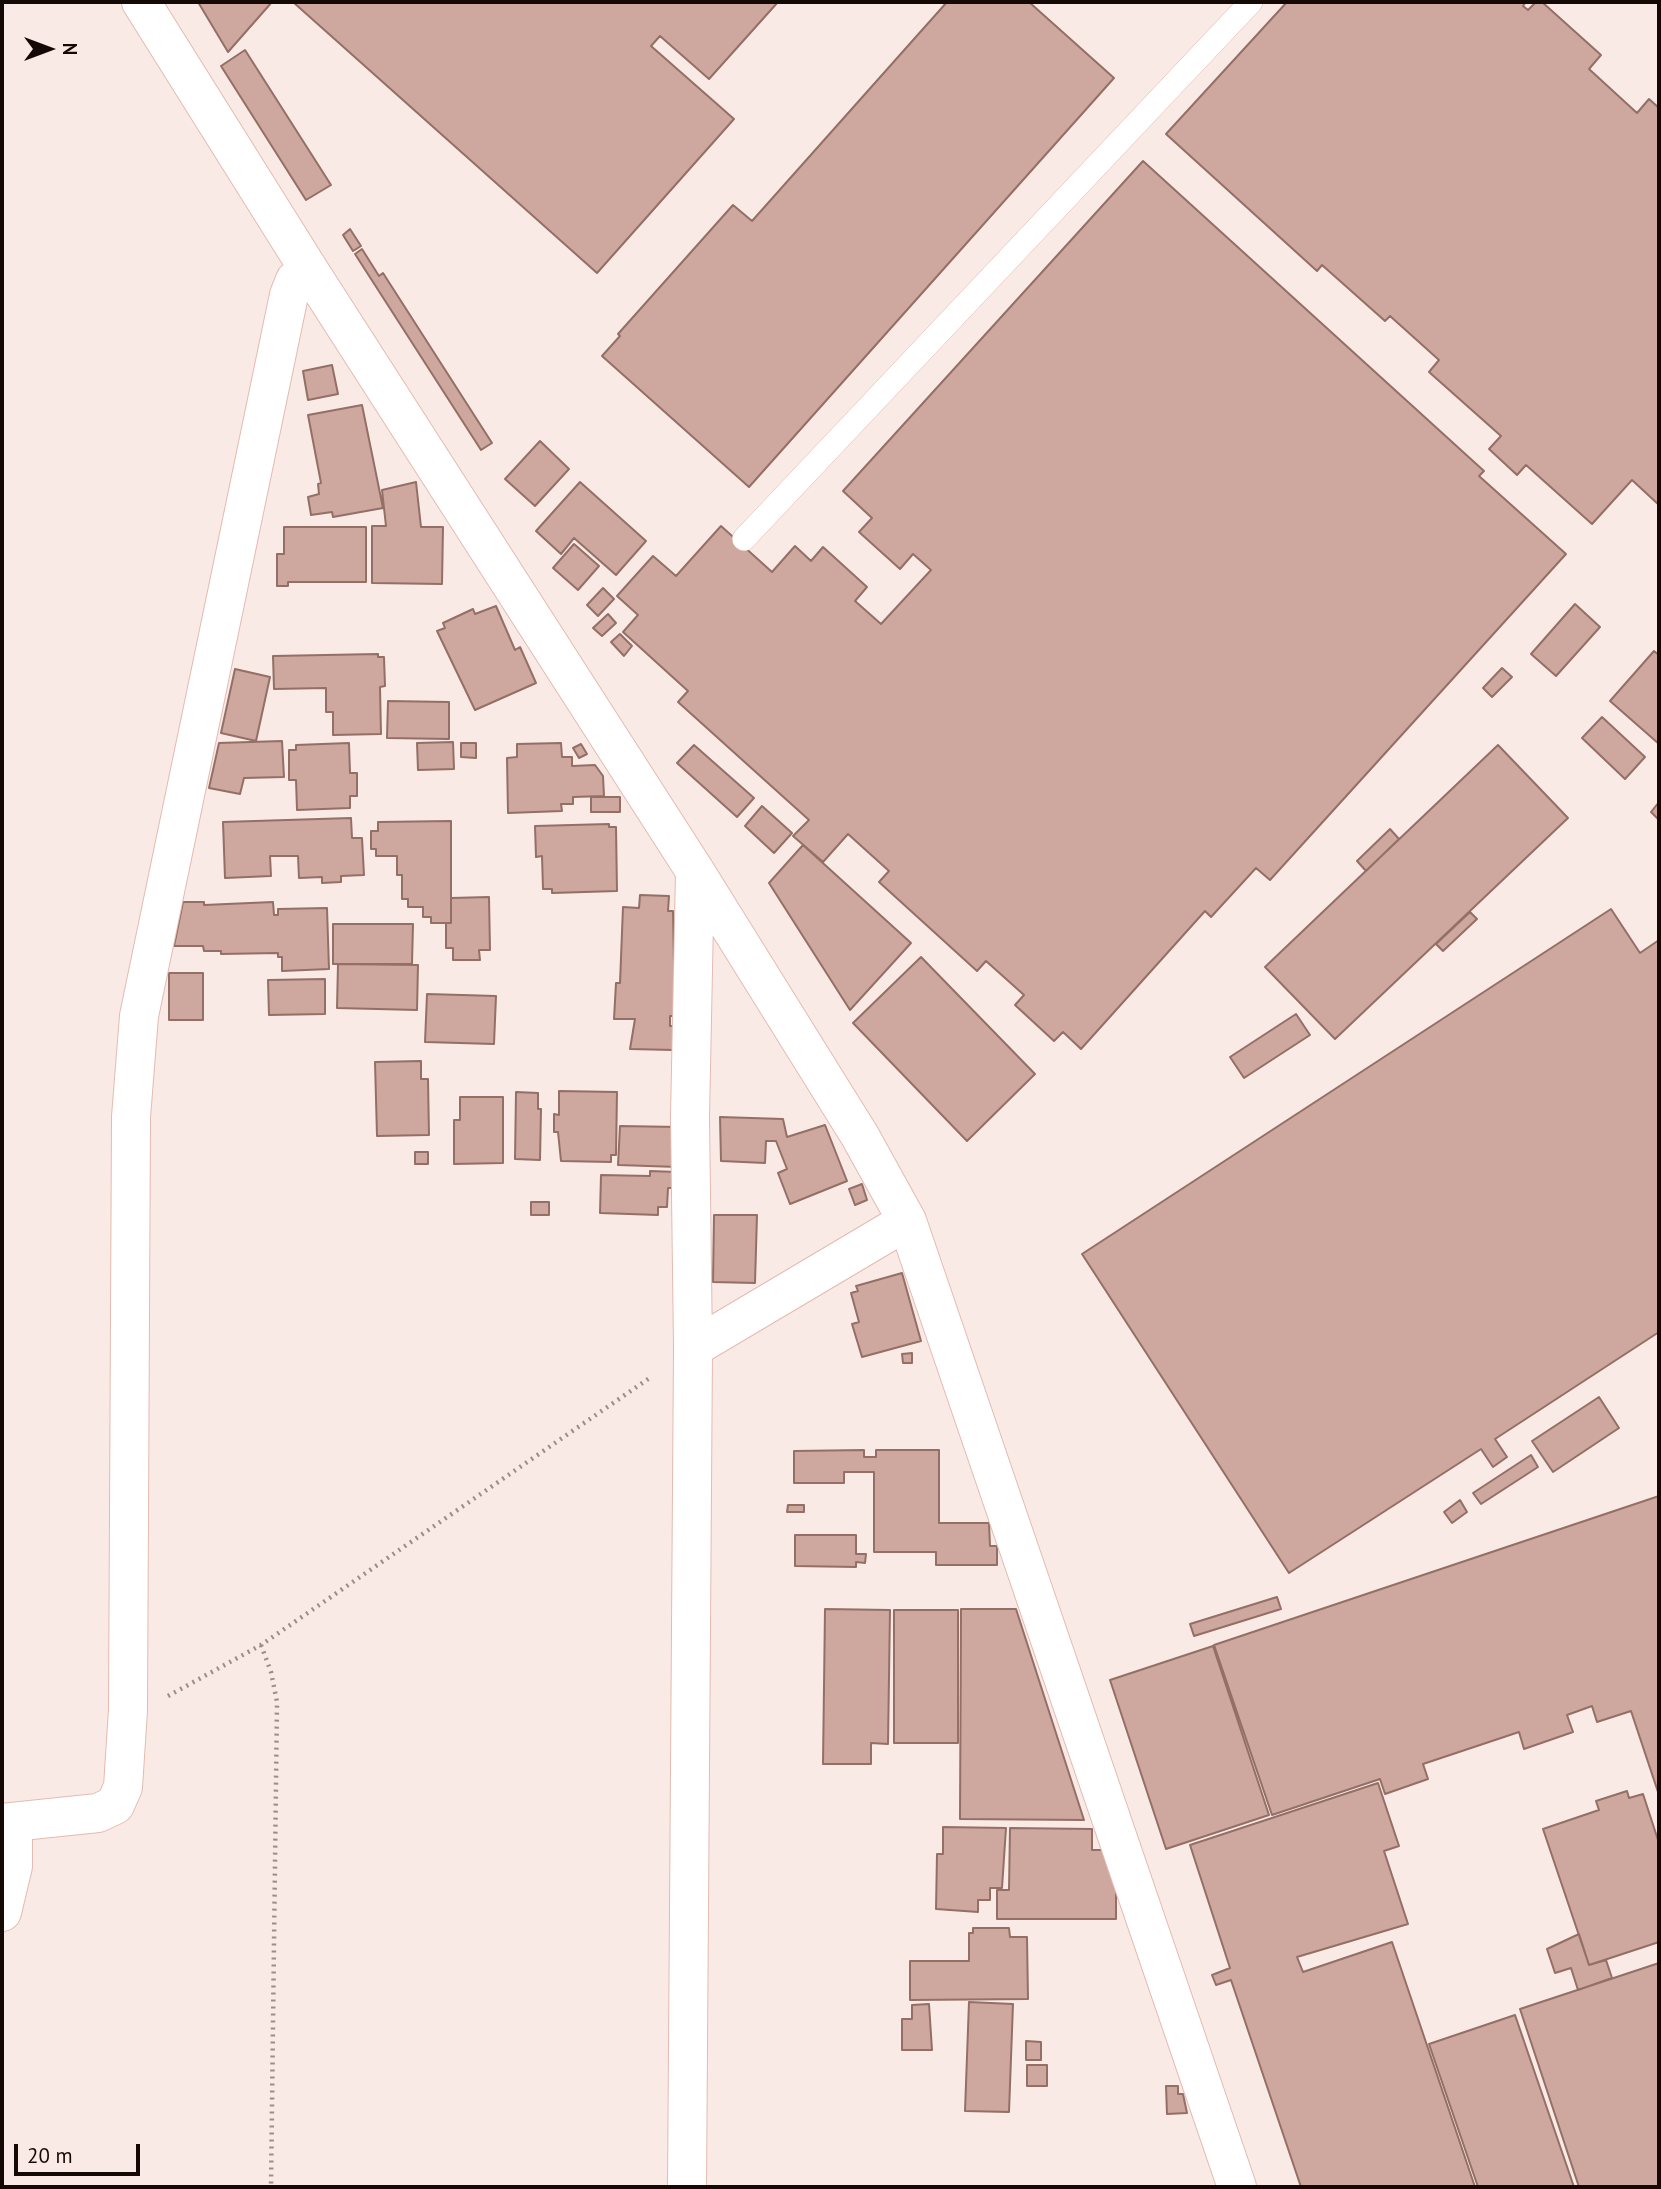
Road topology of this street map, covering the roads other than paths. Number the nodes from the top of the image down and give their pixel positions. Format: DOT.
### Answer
graph roads {
  1 [pos="141,2"];
  2 [pos="1251,2"];
  3 [pos="309,270"];
  4 [pos="744,539"];
  5 [pos="695,871"];
  6 [pos="908,1222"];
  7 [pos="693,1348"];
  8 [pos="7,1823"];
  9 [pos="2,1912"];
  10 [pos="687,2187"];
  11 [pos="1237,2187"];
  1 -- 3 [label="street"];
  2 -- 4 [label="lane"];
  3 -- 5 [label="street"];
  3 -- 8 [label="street"];
  5 -- 6 [label="street"];
  5 -- 7 [label="street"];
  6 -- 7 [label="street"];
  6 -- 11 [label="street"];
  7 -- 10 [label="street"];
  8 -- 9 [label="street"];
}
